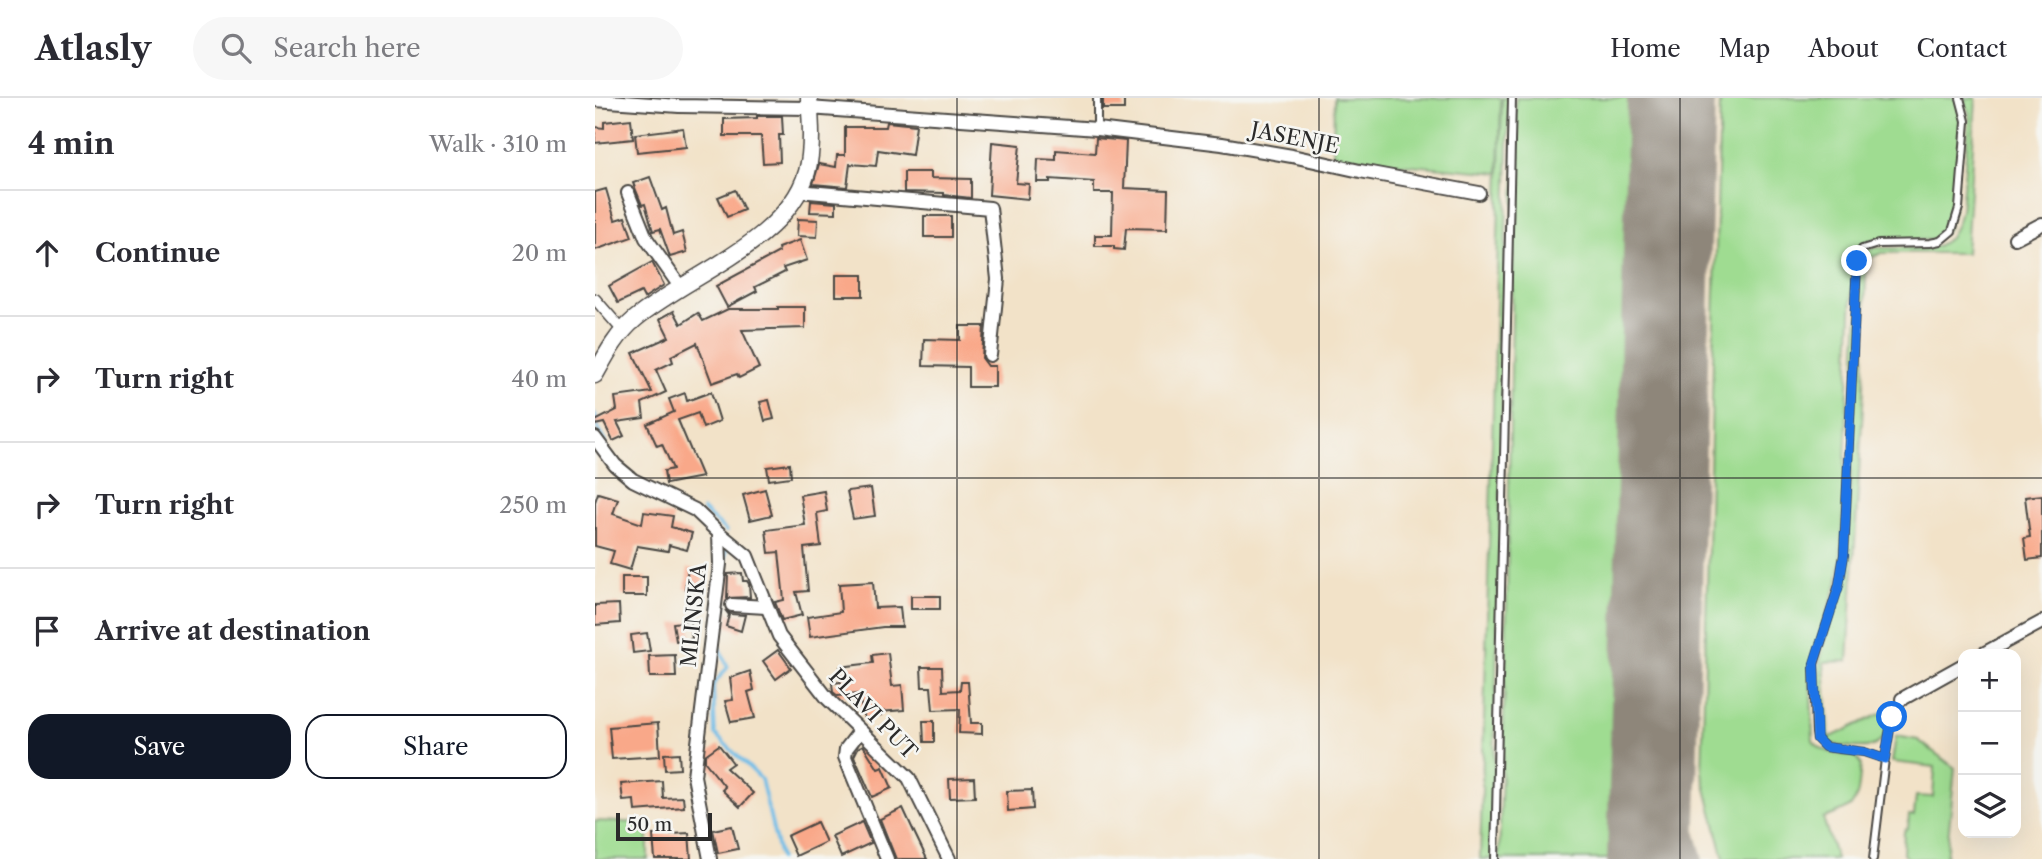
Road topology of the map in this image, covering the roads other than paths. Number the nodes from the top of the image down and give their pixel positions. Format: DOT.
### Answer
graph roads {
  1 [pos="1097,98"];
  2 [pos="1512,98"];
  3 [pos="1960,98"];
  4 [pos="595,100"];
  5 [pos="809,103"];
  6 [pos="1097,129"];
  7 [pos="798,191"];
  8 [pos="1479,192"];
  9 [pos="628,193"];
  10 [pos="2042,224"];
  11 [pos="2015,238"];
  12 [pos="681,288"];
  13 [pos="595,299"];
  14 [pos="623,331"];
  15 [pos="990,355"];
  16 [pos="595,375"];
  17 [pos="595,438"];
  18 [pos="723,536"];
  19 [pos="732,605"];
  20 [pos="766,607"];
  21 [pos="2042,622"];
  22 [pos="1992,649"];
  23 [pos="1958,668"];
  24 [pos="1902,699"];
  25 [pos="860,731"];
  26 [pos="1885,759"];
  27 [pos="710,859"];
  28 [pos="887,859"];
  29 [pos="949,859"];
  30 [pos="1496,859"];
  31 [pos="1873,859"];
  1 -- 6 [label="lane"];
  2 -- 30 [label="lane"];
  3 -- 26 [label="lane"];
  4 -- 5 [label="street, JASENJE"];
  5 -- 6 [label="street, JASENJE"];
  5 -- 7 [label="street"];
  6 -- 8 [label="street, JASENJE"];
  7 -- 12 [label="street"];
  7 -- 15 [label="street"];
  9 -- 12 [label="street"];
  10 -- 11 [label="street"];
  12 -- 14 [label="street"];
  13 -- 14 [label="street"];
  14 -- 16 [label="street"];
  17 -- 18 [label="street"];
  18 -- 20 [label="street, PLAVI PUT"];
  18 -- 27 [label="street, MLINSKA"];
  19 -- 20 [label="street"];
  20 -- 25 [label="street, PLAVI PUT"];
  21 -- 22 [label="street"];
  23 -- 24 [label="street"];
  24 -- 26 [label="lane"];
  25 -- 28 [label="street"];
  25 -- 29 [label="street, PLAVI PUT"];
  26 -- 31 [label="lane"];
}
